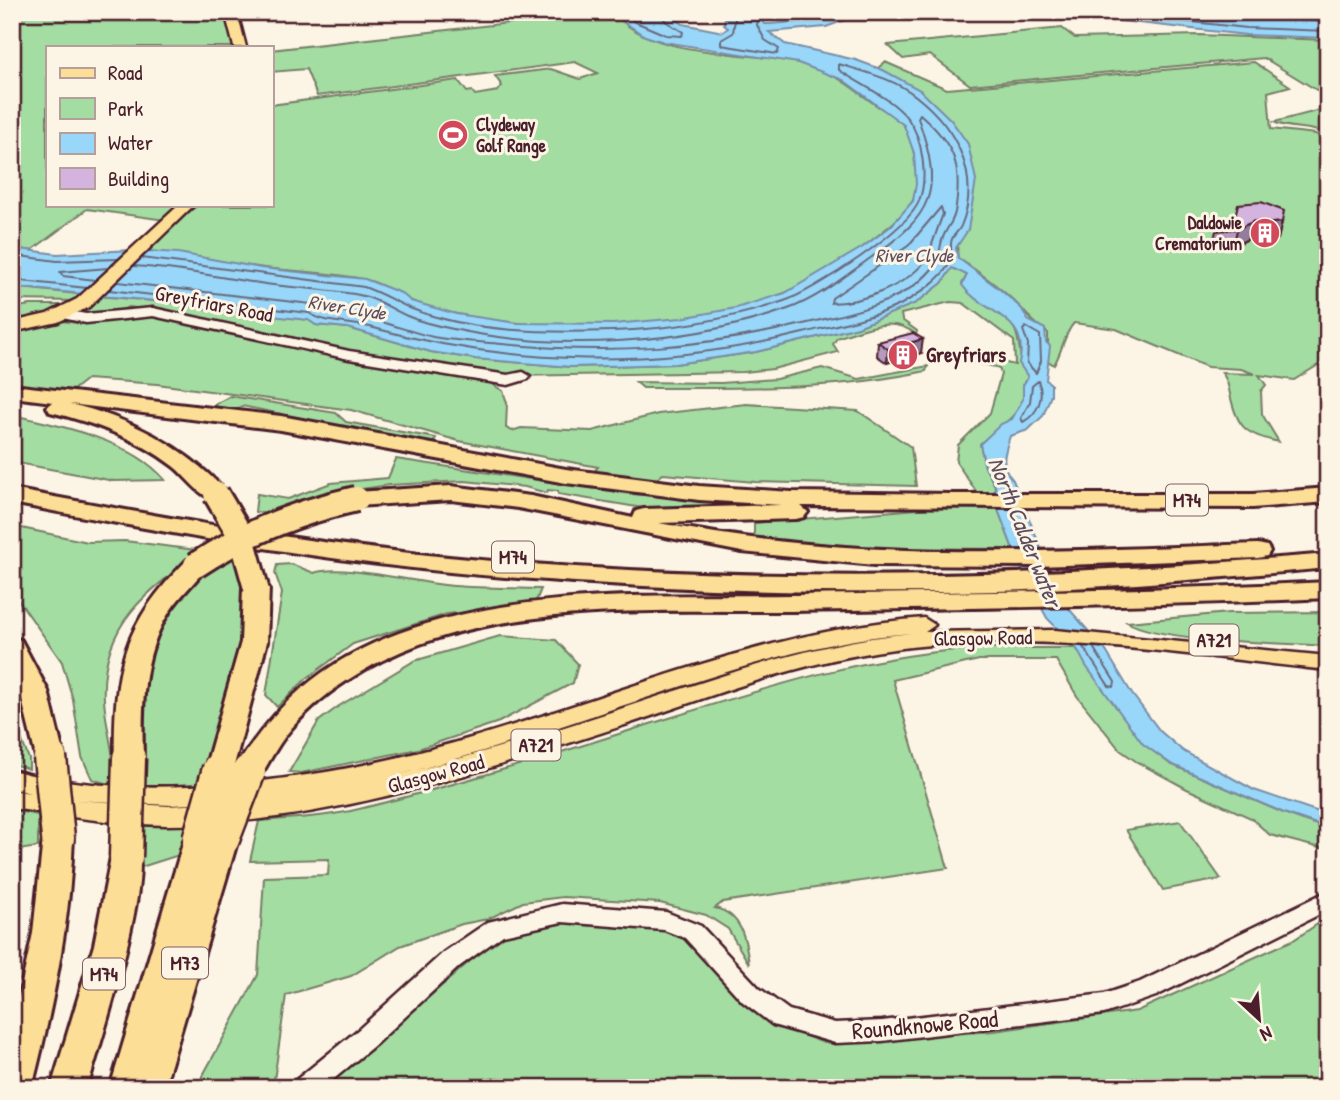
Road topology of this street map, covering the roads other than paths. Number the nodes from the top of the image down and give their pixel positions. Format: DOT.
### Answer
graph roads {
  1 [pos="231,12"];
  2 [pos="240,46"];
  3 [pos="186,206"];
  4 [pos="63,314"];
  5 [pos="12,327"];
  6 [pos="523,376"];
  7 [pos="12,391"];
  8 [pos="12,398"];
  9 [pos="12,484"];
  10 [pos="1328,495"];
  11 [pos="12,496"];
  12 [pos="516,501"];
  13 [pos="954,501"];
  14 [pos="1328,545"];
  15 [pos="1328,561"];
  16 [pos="1048,568"];
  17 [pos="1328,576"];
  18 [pos="1017,577"];
  19 [pos="1328,590"];
  20 [pos="1149,596"];
  21 [pos="1049,632"];
  22 [pos="1104,636"];
  23 [pos="12,646"];
  24 [pos="1328,650"];
  25 [pos="1328,663"];
  26 [pos="12,779"];
  27 [pos="12,799"];
  28 [pos="211,839"];
  29 [pos="1328,900"];
  30 [pos="14,1088"];
  31 [pos="69,1088"];
  32 [pos="128,1088"];
  33 [pos="146,1088"];
  34 [pos="305,1088"];
  1 -- 2 [label="main road"];
  3 -- 4 [label="main road"];
  4 -- 5 [label="main road"];
  4 -- 6 [label="street, Greyfriars Road"];
  7 -- 13 [label="highway, M74"];
  8 -- 28 [label="highway, M73, bridge"];
  9 -- 18 [label="highway, M74"];
  10 -- 13 [label="highway, M74"];
  11 -- 18 [label="highway, M74"];
  12 -- 13 [label="highway, M74"];
  12 -- 18 [label="highway, M74"];
  12 -- 31 [label="highway, M74, bridge"];
  14 -- 16 [label="highway, M74"];
  15 -- 16 [label="highway, M74"];
  16 -- 18 [label="highway, M74"];
  17 -- 20 [label="highway"];
  18 -- 20 [label="highway"];
  18 -- 28 [label="highway, M73, bridge"];
  19 -- 20 [label="highway"];
  21 -- 22 [label="main road, A721"];
  21 -- 26 [label="main road, Glasgow Road / A721"];
  21 -- 27 [label="main road, Glasgow Road / A721"];
  22 -- 24 [label="main road, A721"];
  22 -- 25 [label="main road, A721"];
  23 -- 30 [label="highway, bridge"];
  28 -- 32 [label="highway, M73"];
  28 -- 33 [label="highway, M73"];
  29 -- 34 [label="street, Roundknowe Road"];
}
